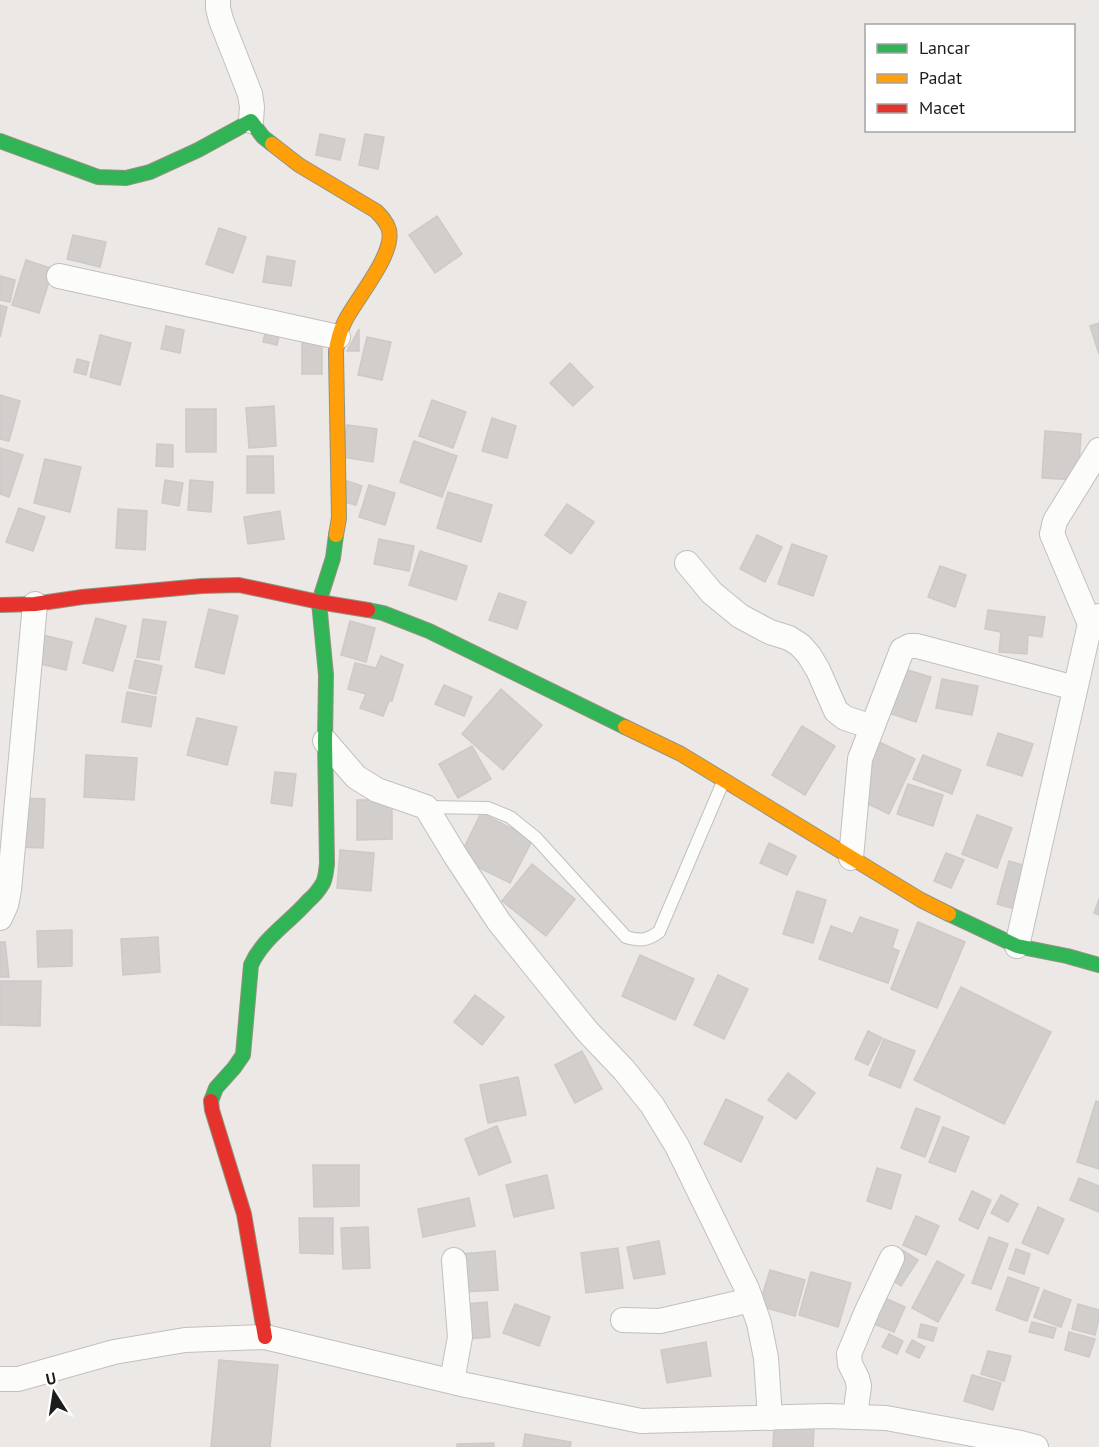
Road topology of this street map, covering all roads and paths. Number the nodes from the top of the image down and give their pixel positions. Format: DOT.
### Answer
graph roads {
  1 [pos="218,0"];
  2 [pos="251,121"];
  3 [pos="0,141"];
  4 [pos="59,276"];
  5 [pos="338,337"];
  6 [pos="1099,450"];
  7 [pos="687,563"];
  8 [pos="319,603"];
  9 [pos="35,604"];
  10 [pos="0,606"];
  11 [pos="1095,620"];
  12 [pos="1075,688"];
  13 [pos="872,727"];
  14 [pos="324,741"];
  15 [pos="724,780"];
  16 [pos="426,807"];
  17 [pos="851,858"];
  18 [pos="0,918"];
  19 [pos="1017,946"];
  20 [pos="1099,965"];
  21 [pos="892,1258"];
  22 [pos="454,1260"];
  23 [pos="751,1300"];
  24 [pos="623,1320"];
  25 [pos="265,1337"];
  26 [pos="0,1379"];
  27 [pos="452,1381"];
  28 [pos="855,1417"];
  29 [pos="770,1418"];
  30 [pos="1036,1447"];
  1 -- 2 [label="street"];
  2 -- 3 [label="street"];
  2 -- 5 [label="street"];
  4 -- 5 [label="street"];
  5 -- 8 [label="street"];
  6 -- 11 [label="street"];
  7 -- 13 [label="street"];
  8 -- 9 [label="street"];
  8 -- 14 [label="street"];
  8 -- 15 [label="street"];
  9 -- 10 [label="street"];
  9 -- 18 [label="street"];
  11 -- 12 [label="street"];
  12 -- 13 [label="street"];
  12 -- 19 [label="street"];
  13 -- 17 [label="street"];
  14 -- 16 [label="street"];
  14 -- 25 [label="street"];
  15 -- 16 [label="lane"];
  15 -- 17 [label="street"];
  16 -- 23 [label="street"];
  17 -- 19 [label="street"];
  19 -- 20 [label="street"];
  21 -- 28 [label="street"];
  22 -- 27 [label="street"];
  23 -- 24 [label="street"];
  23 -- 29 [label="street"];
  25 -- 26 [label="street"];
  25 -- 27 [label="street"];
  27 -- 29 [label="street"];
  28 -- 29 [label="street"];
  28 -- 30 [label="street"];
}
